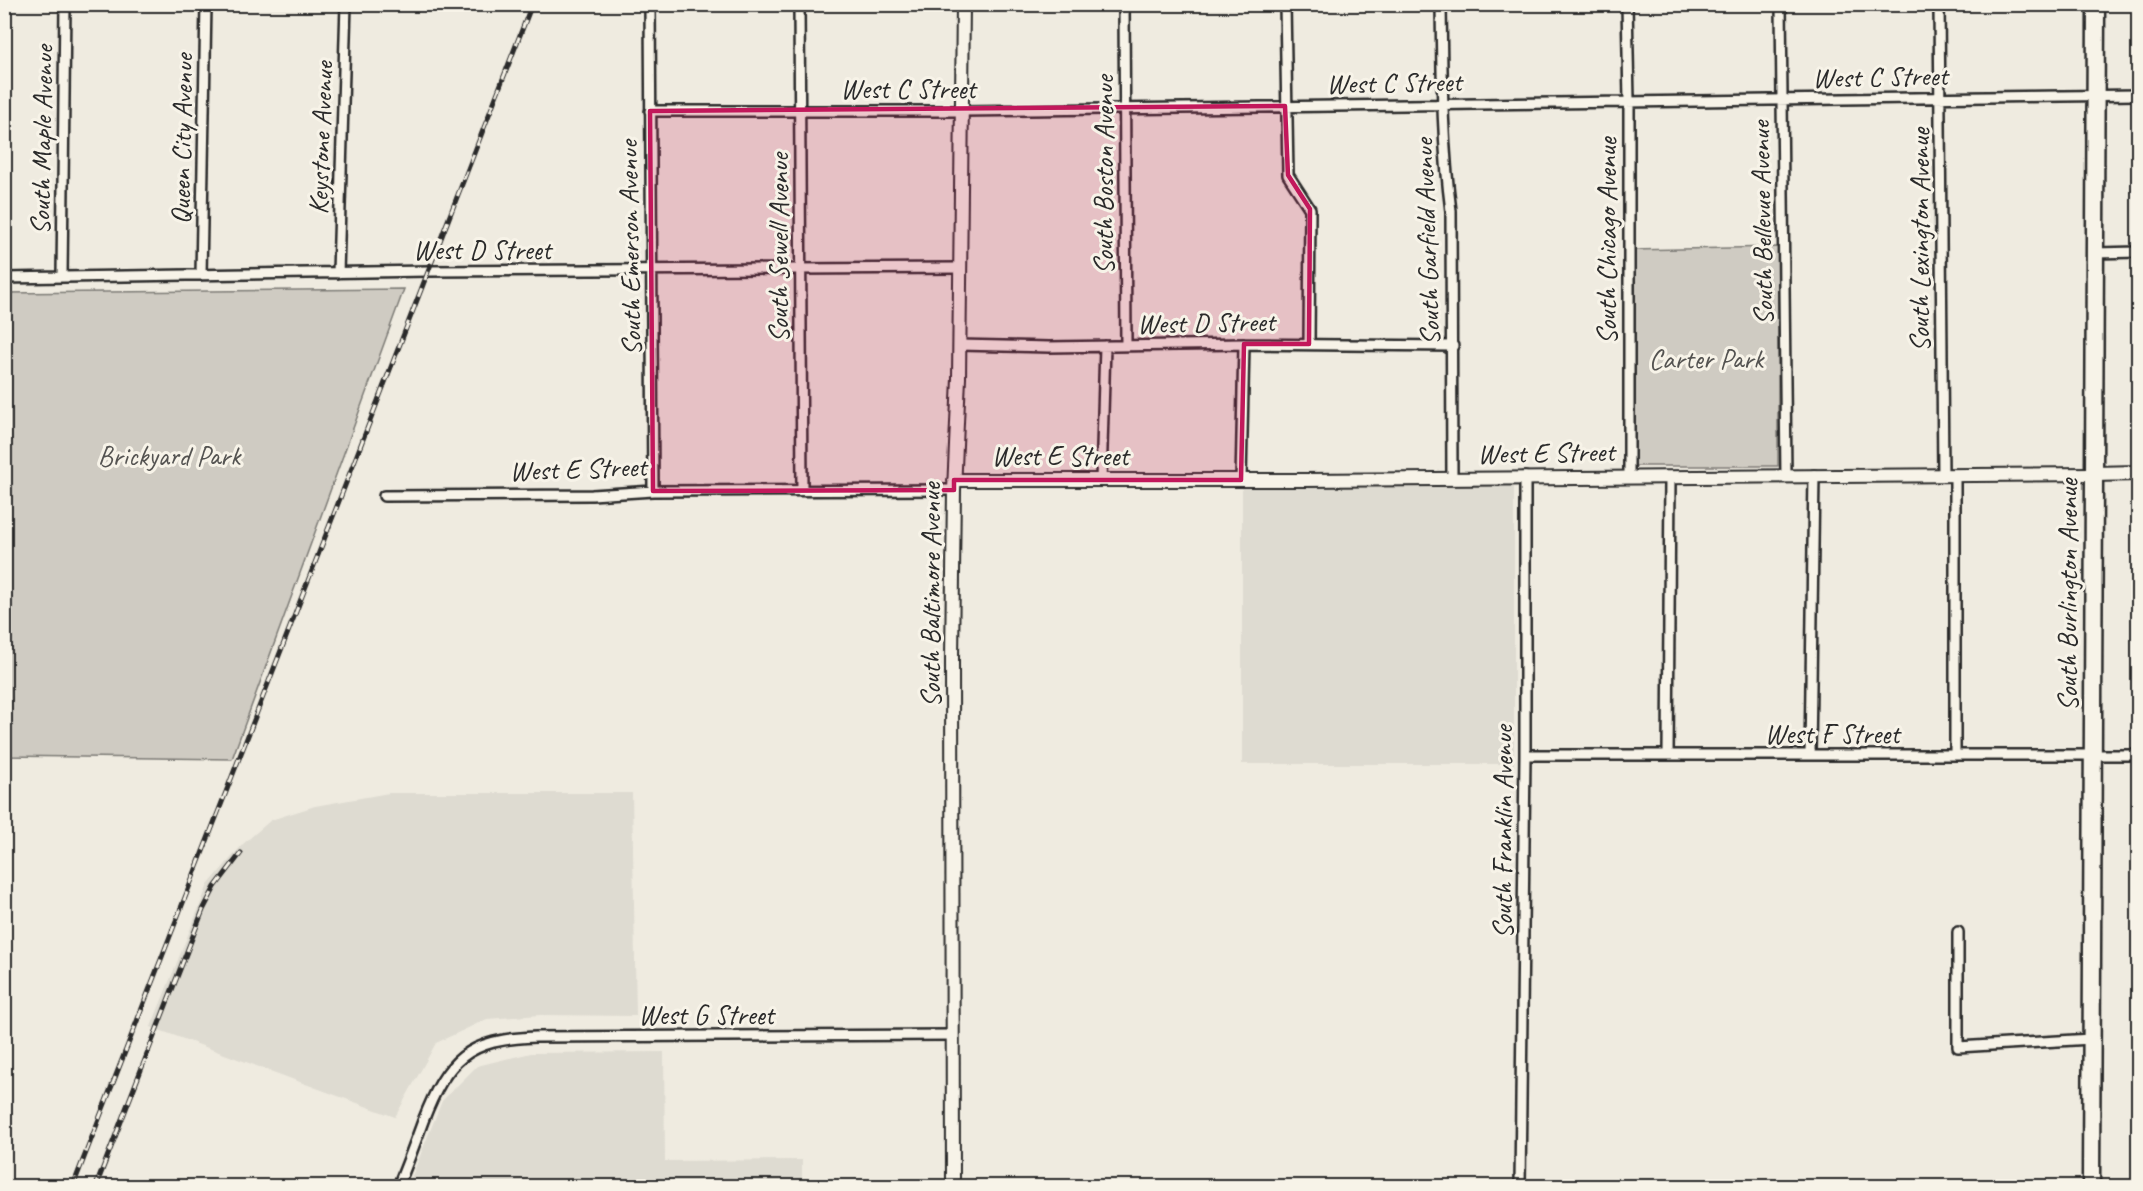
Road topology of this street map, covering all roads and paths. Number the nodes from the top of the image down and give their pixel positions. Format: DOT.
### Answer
graph roads {
  1 [pos="65,4"];
  2 [pos="206,4"];
  3 [pos="346,4"];
  4 [pos="650,4"];
  5 [pos="799,4"];
  6 [pos="963,4"];
  7 [pos="1124,4"];
  8 [pos="1285,4"];
  9 [pos="1442,4"];
  10 [pos="1627,4"];
  11 [pos="1781,4"];
  12 [pos="1939,4"];
  13 [pos="2096,4"];
  14 [pos="2096,95"];
  15 [pos="2139,95"];
  16 [pos="1940,98"];
  17 [pos="1782,99"];
  18 [pos="1629,101"];
  19 [pos="1442,104"];
  20 [pos="1285,106"];
  21 [pos="1126,109"];
  22 [pos="650,111"];
  23 [pos="800,111"];
  24 [pos="961,111"];
  25 [pos="2095,252"];
  26 [pos="2139,252"];
  27 [pos="959,268"];
  28 [pos="801,269"];
  29 [pos="650,271"];
  30 [pos="338,273"];
  31 [pos="201,275"];
  32 [pos="62,276"];
  33 [pos="4,278"];
  34 [pos="1244,344"];
  35 [pos="1309,344"];
  36 [pos="959,345"];
  37 [pos="1105,346"];
  38 [pos="1126,346"];
  39 [pos="1453,346"];
  40 [pos="2139,473"];
  41 [pos="2094,474"];
  42 [pos="1949,475"];
  43 [pos="1786,476"];
  44 [pos="1814,476"];
  45 [pos="1525,477"];
  46 [pos="1629,477"];
  47 [pos="1670,477"];
  48 [pos="1452,479"];
  49 [pos="1241,480"];
  50 [pos="1101,481"];
  51 [pos="954,485"];
  52 [pos="802,490"];
  53 [pos="653,491"];
  54 [pos="384,496"];
  55 [pos="1525,755"];
  56 [pos="1668,755"];
  57 [pos="1810,755"];
  58 [pos="1955,755"];
  59 [pos="2092,756"];
  60 [pos="2139,756"];
  61 [pos="1958,932"];
  62 [pos="953,1035"];
  63 [pos="2091,1039"];
  64 [pos="398,1186"];
  65 [pos="953,1186"];
  66 [pos="1520,1186"];
  67 [pos="2091,1186"];
  1 -- 32 [label="street, South Maple Avenue"];
  2 -- 31 [label="street, Queen City Avenue"];
  3 -- 30 [label="street, Keystone Avenue"];
  4 -- 22 [label="street, South Emerson Avenue"];
  5 -- 23 [label="street, South Sewell Avenue"];
  6 -- 24 [label="street, South Baltimore Avenue"];
  7 -- 21 [label="street, South Boston Avenue"];
  8 -- 20 [label="street"];
  9 -- 19 [label="street, South Garfield Avenue"];
  10 -- 18 [label="street, South Chicago Avenue"];
  11 -- 17 [label="street, South Bellevue Avenue"];
  12 -- 16 [label="street, South Lexington Avenue"];
  13 -- 14 [label="highway, South Burlington Avenue"];
  14 -- 15 [label="street, West C Street"];
  14 -- 16 [label="street, West C Street"];
  14 -- 25 [label="highway, South Burlington Avenue"];
  16 -- 17 [label="street, West C Street"];
  16 -- 42 [label="street, South Lexington Avenue"];
  17 -- 18 [label="street, West C Street"];
  17 -- 43 [label="street, South Bellevue Avenue"];
  18 -- 19 [label="street, West C Street"];
  18 -- 46 [label="street, South Chicago Avenue"];
  19 -- 20 [label="street, West C Street"];
  19 -- 39 [label="street, South Garfield Avenue"];
  20 -- 21 [label="street, West C Street"];
  20 -- 35 [label="street"];
  21 -- 24 [label="street, West C Street"];
  21 -- 38 [label="street, South Boston Avenue"];
  22 -- 23 [label="street, West C Street"];
  22 -- 29 [label="street, South Emerson Avenue"];
  23 -- 24 [label="street, West C Street"];
  23 -- 28 [label="street, South Sewell Avenue"];
  24 -- 27 [label="street, South Baltimore Avenue"];
  25 -- 26 [label="street"];
  25 -- 41 [label="highway, South Burlington Avenue"];
  27 -- 28 [label="street, West D Street"];
  27 -- 36 [label="street, South Baltimore Avenue"];
  28 -- 29 [label="street, West D Street"];
  28 -- 52 [label="street, South Sewell Avenue"];
  29 -- 30 [label="street, West D Street"];
  29 -- 53 [label="street, South Emerson Avenue"];
  30 -- 31 [label="street, West D Street"];
  31 -- 32 [label="street, West D Street"];
  32 -- 33 [label="street, West D Street"];
  34 -- 35 [label="street, West D Street"];
  34 -- 38 [label="street, West D Street"];
  34 -- 49 [label="street"];
  35 -- 39 [label="street, West D Street"];
  36 -- 37 [label="street, West D Street"];
  36 -- 51 [label="street, South Baltimore Avenue"];
  37 -- 38 [label="street, West D Street"];
  37 -- 50 [label="street"];
  39 -- 48 [label="street, South Garfield Avenue"];
  40 -- 41 [label="main road, West E Street"];
  41 -- 42 [label="street, West E Street"];
  41 -- 59 [label="highway, South Burlington Avenue"];
  42 -- 44 [label="street, West E Street"];
  42 -- 58 [label="street, South Lexington Avenue"];
  43 -- 44 [label="street, West E Street"];
  43 -- 47 [label="street, West E Street"];
  44 -- 57 [label="street"];
  45 -- 46 [label="street, West E Street"];
  45 -- 48 [label="street, West E Street"];
  45 -- 55 [label="street, South Franklin Avenue"];
  46 -- 47 [label="street, West E Street"];
  47 -- 56 [label="street"];
  48 -- 49 [label="street, West E Street"];
  49 -- 50 [label="street, West E Street"];
  50 -- 51 [label="street, West E Street"];
  51 -- 52 [label="street, West E Street"];
  51 -- 62 [label="street, South Baltimore Avenue"];
  52 -- 53 [label="street, West E Street"];
  53 -- 54 [label="street, West E Street"];
  55 -- 56 [label="street, West F Street"];
  55 -- 66 [label="street, South Franklin Avenue"];
  56 -- 57 [label="street, West F Street"];
  57 -- 58 [label="street, West F Street"];
  58 -- 59 [label="street, West F Street"];
  59 -- 60 [label="street, West F Street"];
  59 -- 63 [label="highway, South Burlington Avenue"];
  61 -- 63 [label="street"];
  62 -- 64 [label="street, West G Street"];
  62 -- 65 [label="street, South Baltimore Avenue"];
  63 -- 67 [label="highway, South Burlington Avenue"];
}
